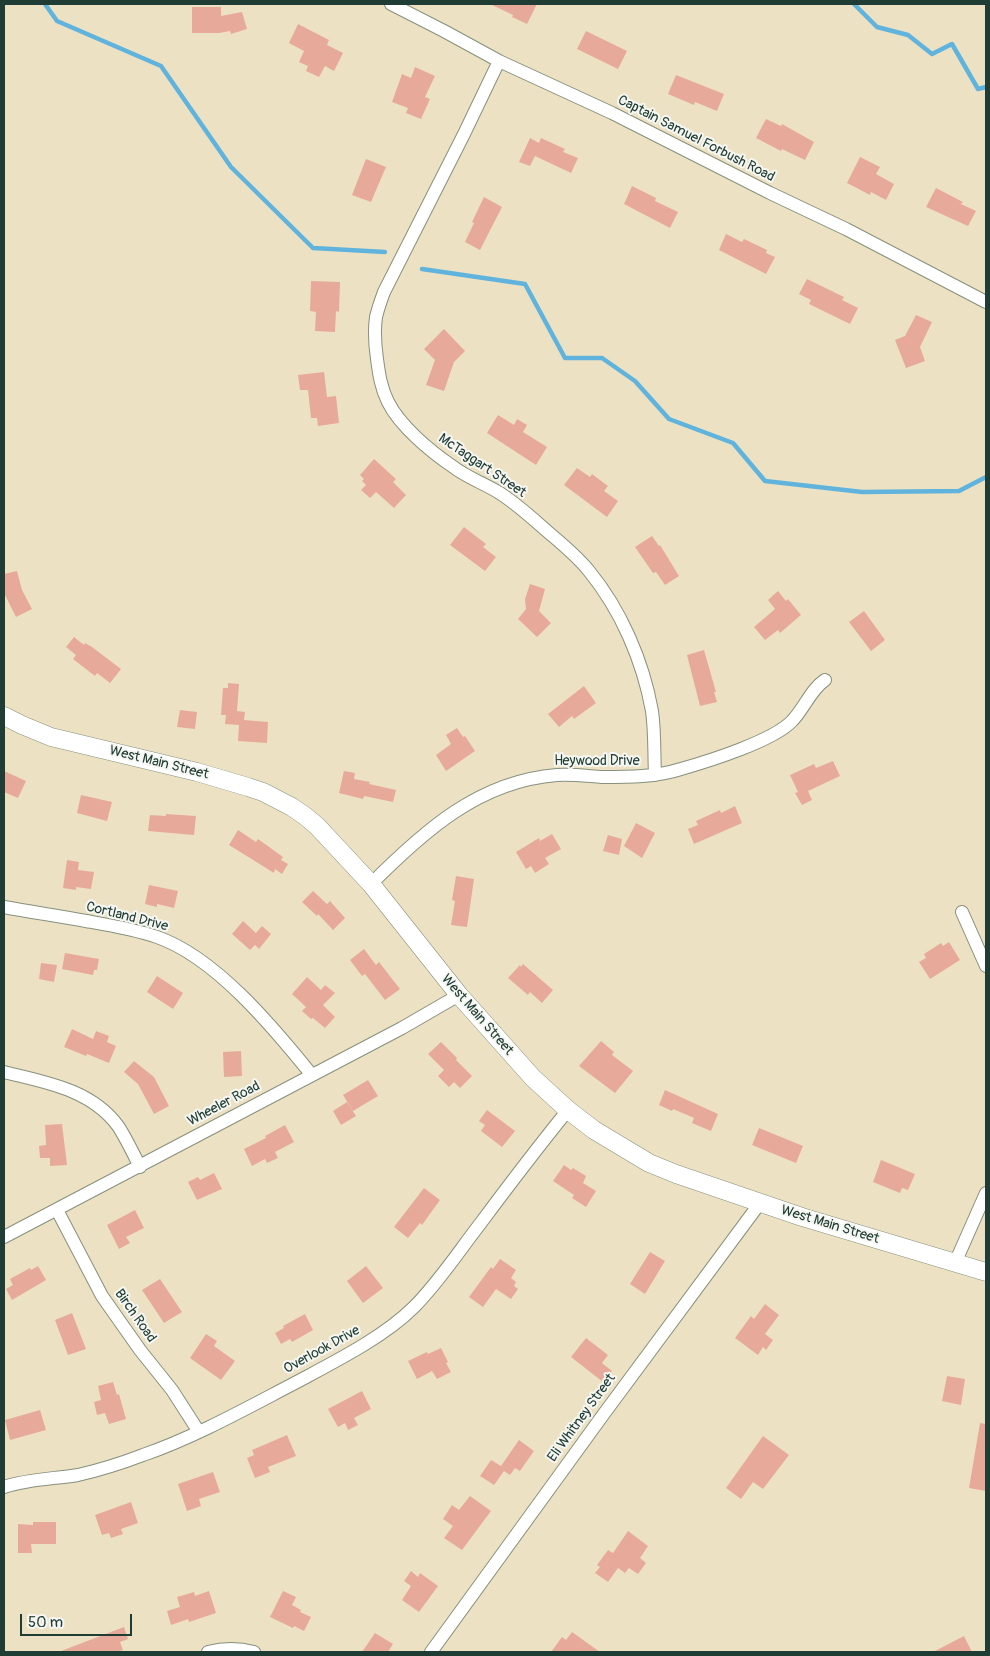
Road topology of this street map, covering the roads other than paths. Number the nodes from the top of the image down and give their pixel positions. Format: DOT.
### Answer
graph roads {
  1 [pos="391,4"];
  2 [pos="499,61"];
  3 [pos="986,302"];
  4 [pos="825,680"];
  5 [pos="4,716"];
  6 [pos="655,775"];
  7 [pos="372,884"];
  8 [pos="4,907"];
  9 [pos="962,912"];
  10 [pos="986,966"];
  11 [pos="458,995"];
  12 [pos="4,1072"];
  13 [pos="311,1074"];
  14 [pos="568,1110"];
  15 [pos="140,1166"];
  16 [pos="986,1193"];
  17 [pos="760,1203"];
  18 [pos="56,1210"];
  19 [pos="4,1237"];
  20 [pos="955,1263"];
  21 [pos="986,1272"];
  22 [pos="199,1432"];
  23 [pos="4,1487"];
  24 [pos="208,1652"];
  25 [pos="254,1652"];
  26 [pos="431,1652"];
  1 -- 2 [label="street, Captain Samuel Forbush Road"];
  2 -- 3 [label="street, Captain Samuel Forbush Road"];
  2 -- 6 [label="street, McTaggart Street"];
  4 -- 6 [label="street, Heywood Drive"];
  5 -- 7 [label="street, West Main Street"];
  6 -- 7 [label="street, Heywood Drive"];
  7 -- 11 [label="street, West Main Street"];
  8 -- 13 [label="street, Cortland Drive"];
  9 -- 10 [label="street"];
  11 -- 13 [label="street, Wheeler Road"];
  11 -- 14 [label="street, West Main Street"];
  12 -- 15 [label="street"];
  13 -- 15 [label="street, Wheeler Road"];
  14 -- 17 [label="street, West Main Street"];
  14 -- 22 [label="street, Overlook Drive"];
  15 -- 18 [label="street, Wheeler Road"];
  16 -- 20 [label="street"];
  17 -- 20 [label="street, West Main Street"];
  17 -- 26 [label="street, Eli Whitney Street"];
  18 -- 19 [label="street, Wheeler Road"];
  18 -- 22 [label="street, Birch Road"];
  20 -- 21 [label="street, West Main Street"];
  22 -- 23 [label="street, Overlook Drive"];
  24 -- 25 [label="street"];
}
